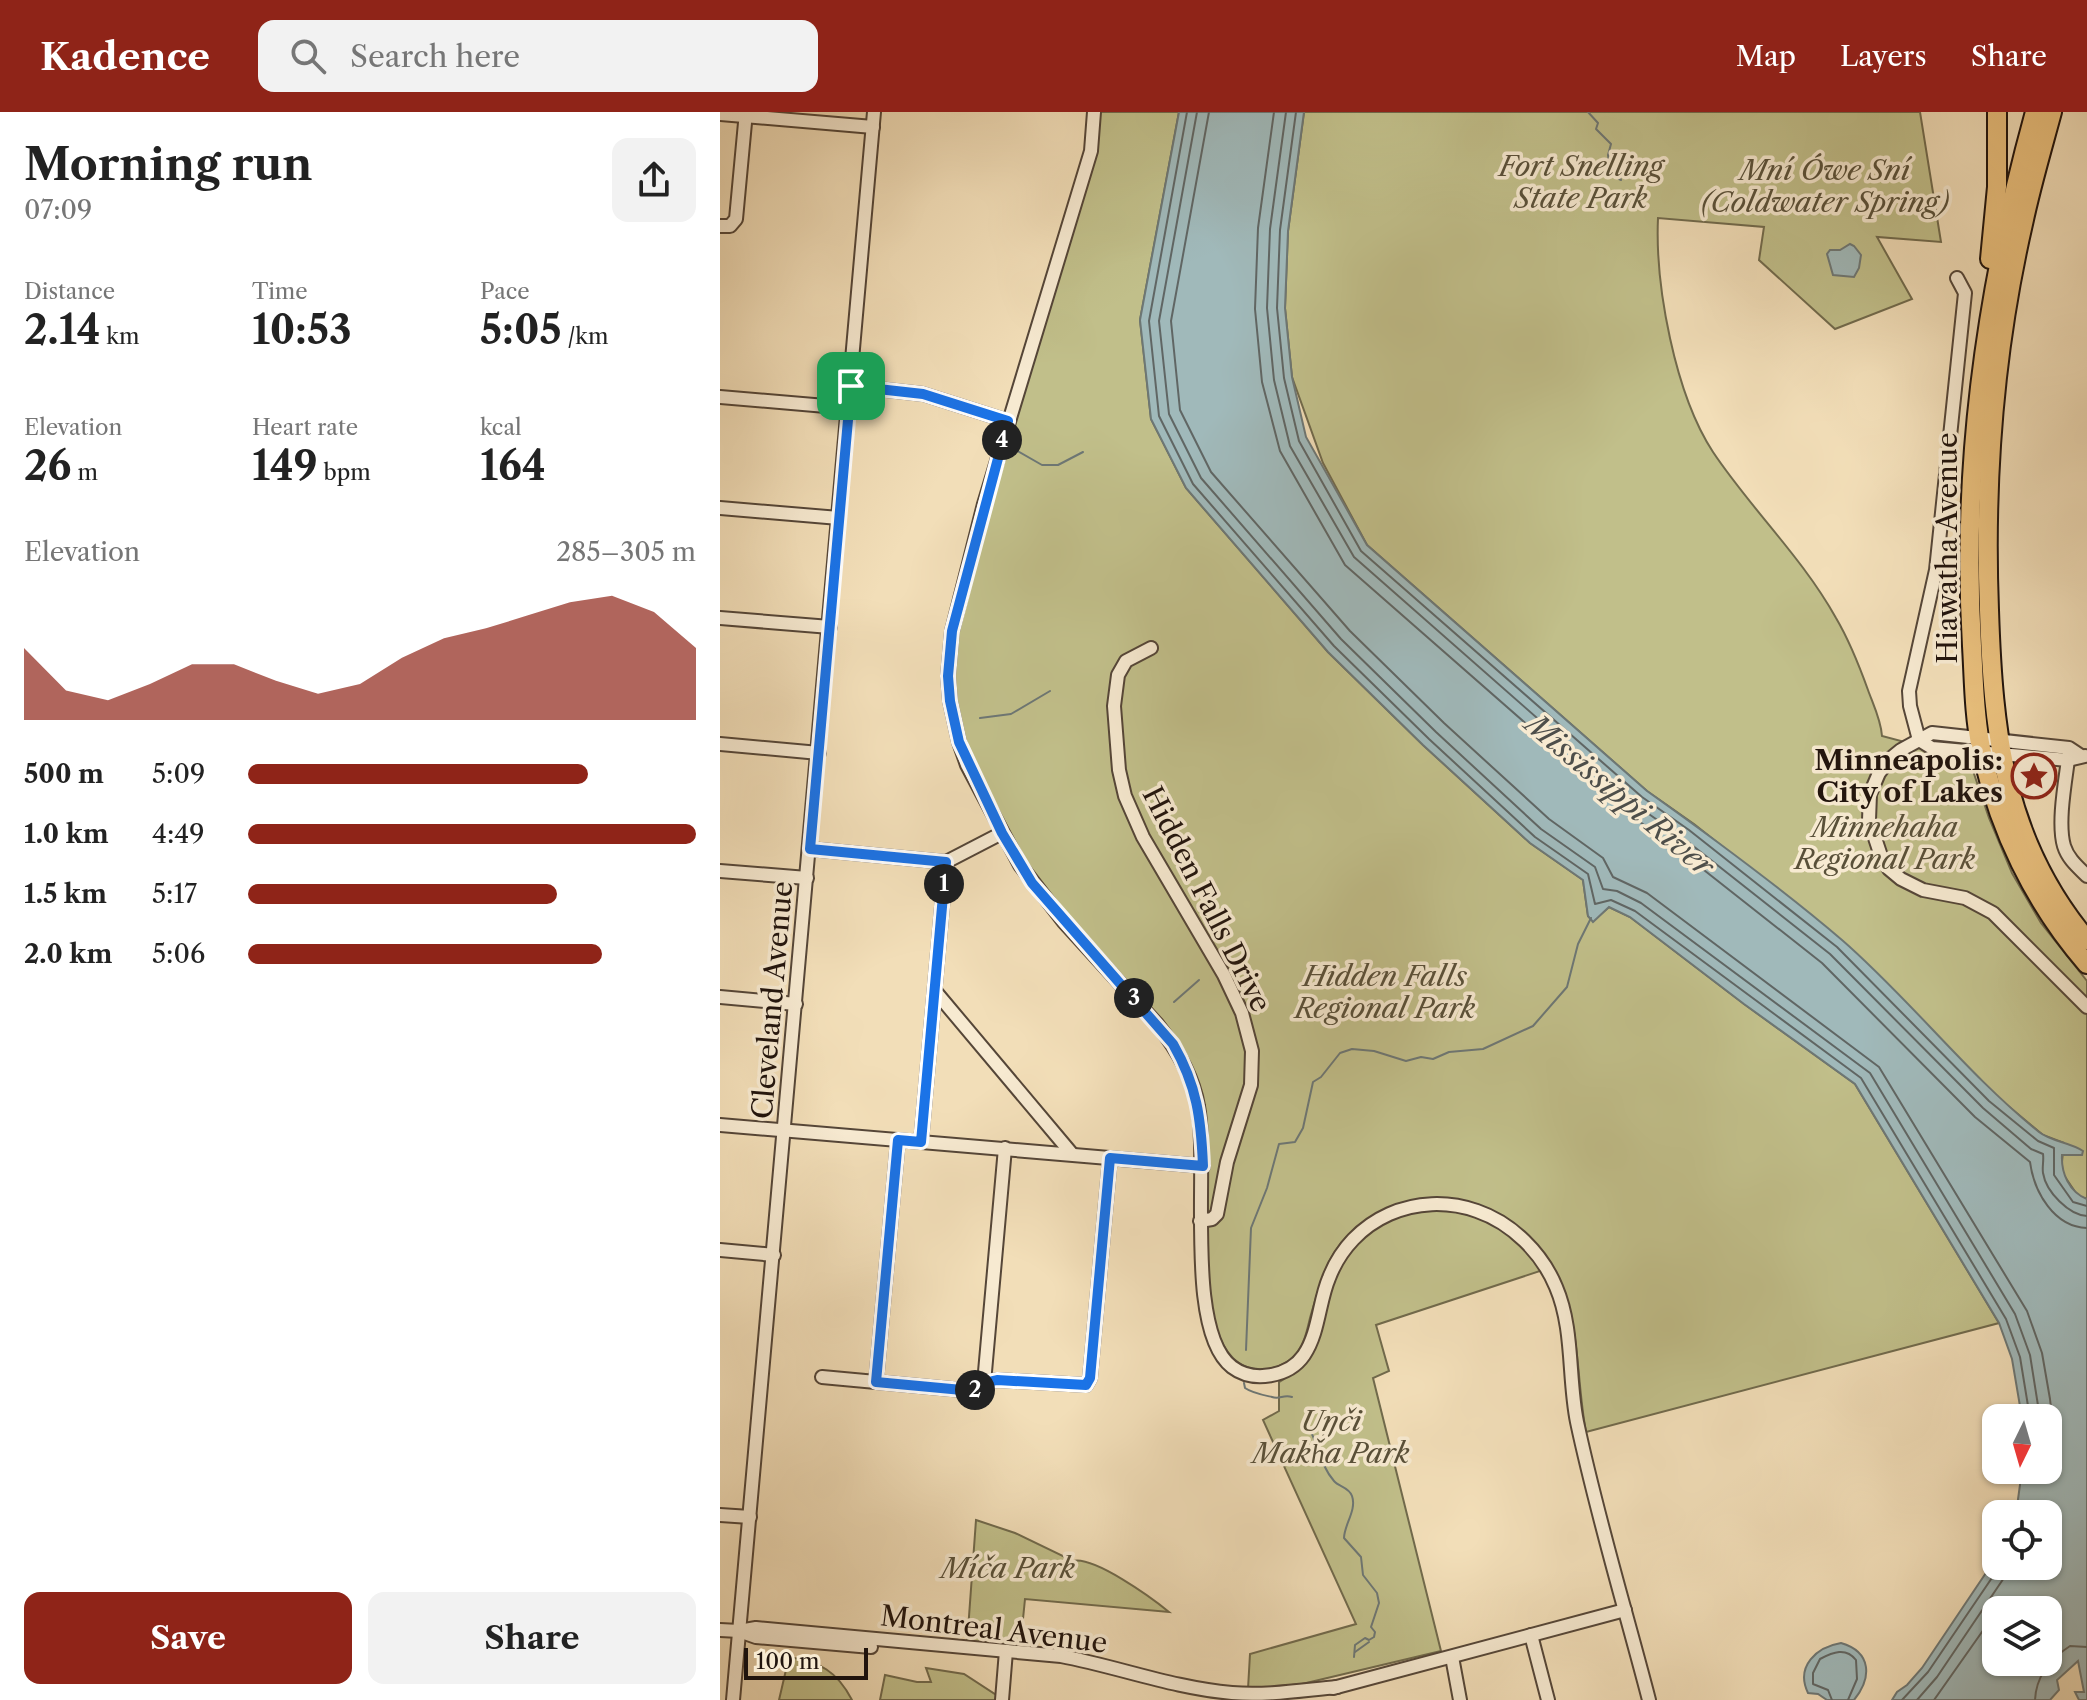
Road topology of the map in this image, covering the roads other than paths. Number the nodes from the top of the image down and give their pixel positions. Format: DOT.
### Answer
graph roads {
  1 [pos="874,112"];
  2 [pos="1094,112"];
  3 [pos="1997,112"];
  4 [pos="2035,112"];
  5 [pos="2052,112"];
  6 [pos="720,114"];
  7 [pos="746,114"];
  8 [pos="873,127"];
  9 [pos="726,225"];
  10 [pos="1957,278"];
  11 [pos="1981,370"];
  12 [pos="851,386"];
  13 [pos="720,397"];
  14 [pos="849,408"];
  15 [pos="1008,421"];
  16 [pos="720,508"];
  17 [pos="839,518"];
  18 [pos="720,618"];
  19 [pos="830,627"];
  20 [pos="1151,648"];
  21 [pos="1919,740"];
  22 [pos="720,744"];
  23 [pos="1990,746"];
  24 [pos="819,753"];
  25 [pos="2076,755"];
  26 [pos="1002,833"];
  27 [pos="810,849"];
  28 [pos="946,862"];
  29 [pos="720,871"];
  30 [pos="2087,876"];
  31 [pos="807,878"];
  32 [pos="2087,940"];
  33 [pos="2087,964"];
  34 [pos="935,991"];
  35 [pos="720,997"];
  36 [pos="796,1004"];
  37 [pos="2087,1007"];
  38 [pos="720,1125"];
  39 [pos="785,1131"];
  40 [pos="898,1140"];
  41 [pos="921,1142"];
  42 [pos="1005,1148"];
  43 [pos="1072,1154"];
  44 [pos="1110,1158"];
  45 [pos="1203,1166"];
  46 [pos="1200,1221"];
  47 [pos="720,1250"];
  48 [pos="774,1255"];
  49 [pos="822,1377"];
  50 [pos="876,1382"];
  51 [pos="984,1383"];
  52 [pos="720,1515"];
  53 [pos="750,1517"];
  54 [pos="1625,1610"];
  55 [pos="720,1630"];
  56 [pos="739,1631"];
  57 [pos="1531,1635"];
  58 [pos="1005,1654"];
  59 [pos="1452,1657"];
  60 [pos="1337,1687"];
  61 [pos="1245,1697"];
  62 [pos="1230,1698"];
  63 [pos="733,1700"];
  64 [pos="1002,1700"];
  65 [pos="1279,1700"];
  66 [pos="1460,1700"];
  67 [pos="1548,1700"];
  68 [pos="1649,1700"];
  1 -- 8 [label="street, Cleveland Avenue"];
  2 -- 15 [label="street"];
  3 -- 11 [label="highway"];
  4 -- 11 [label="highway, Hiawatha Avenue"];
  5 -- 23 [label="highway, Hiawatha Avenue"];
  6 -- 7 [label="street"];
  7 -- 8 [label="street"];
  7 -- 9 [label="street"];
  8 -- 12 [label="street, Cleveland Avenue"];
  10 -- 21 [label="street"];
  11 -- 23 [label="highway, Hiawatha Avenue"];
  12 -- 14 [label="street, Cleveland Avenue"];
  12 -- 15 [label="street"];
  13 -- 14 [label="street"];
  14 -- 17 [label="street, Cleveland Avenue"];
  15 -- 26 [label="street"];
  16 -- 17 [label="street"];
  17 -- 19 [label="street, Cleveland Avenue"];
  18 -- 19 [label="street"];
  19 -- 24 [label="street, Cleveland Avenue"];
  20 -- 46 [label="street, Hidden Falls Drive"];
  21 -- 23 [label="street"];
  21 -- 37 [label="street"];
  22 -- 24 [label="street"];
  23 -- 25 [label="street"];
  23 -- 32 [label="highway, Hiawatha Avenue"];
  23 -- 33 [label="highway, Hiawatha Avenue"];
  24 -- 27 [label="street, Cleveland Avenue"];
  25 -- 30 [label="street"];
  26 -- 28 [label="street"];
  26 -- 45 [label="street"];
  27 -- 28 [label="street"];
  27 -- 31 [label="street, Cleveland Avenue"];
  28 -- 34 [label="street"];
  29 -- 31 [label="street"];
  31 -- 36 [label="street, Cleveland Avenue"];
  34 -- 41 [label="street"];
  34 -- 43 [label="street"];
  35 -- 36 [label="street"];
  36 -- 39 [label="street, Cleveland Avenue"];
  38 -- 39 [label="street"];
  39 -- 40 [label="street"];
  39 -- 48 [label="street, Cleveland Avenue"];
  40 -- 41 [label="street"];
  40 -- 50 [label="street"];
  41 -- 42 [label="street"];
  42 -- 43 [label="street"];
  42 -- 51 [label="street"];
  43 -- 44 [label="street"];
  44 -- 45 [label="street"];
  44 -- 51 [label="street"];
  45 -- 46 [label="street"];
  46 -- 54 [label="street"];
  47 -- 48 [label="street"];
  48 -- 53 [label="street, Cleveland Avenue"];
  49 -- 50 [label="street"];
  50 -- 51 [label="street"];
  52 -- 53 [label="street"];
  53 -- 56 [label="street, Cleveland Avenue"];
  54 -- 57 [label="street, Montreal Avenue"];
  54 -- 68 [label="street"];
  55 -- 56 [label="street, Montreal Avenue"];
  56 -- 58 [label="street, Montreal Avenue"];
  56 -- 63 [label="street, Cleveland Avenue"];
  57 -- 59 [label="street, Montreal Avenue"];
  57 -- 67 [label="street"];
  58 -- 62 [label="street, Montreal Avenue"];
  58 -- 64 [label="street"];
  59 -- 60 [label="street, Montreal Avenue"];
  59 -- 66 [label="street"];
  60 -- 61 [label="street, Montreal Avenue"];
  60 -- 65 [label="street, Montreal Avenue"];
  61 -- 62 [label="street, Montreal Avenue"];
}
